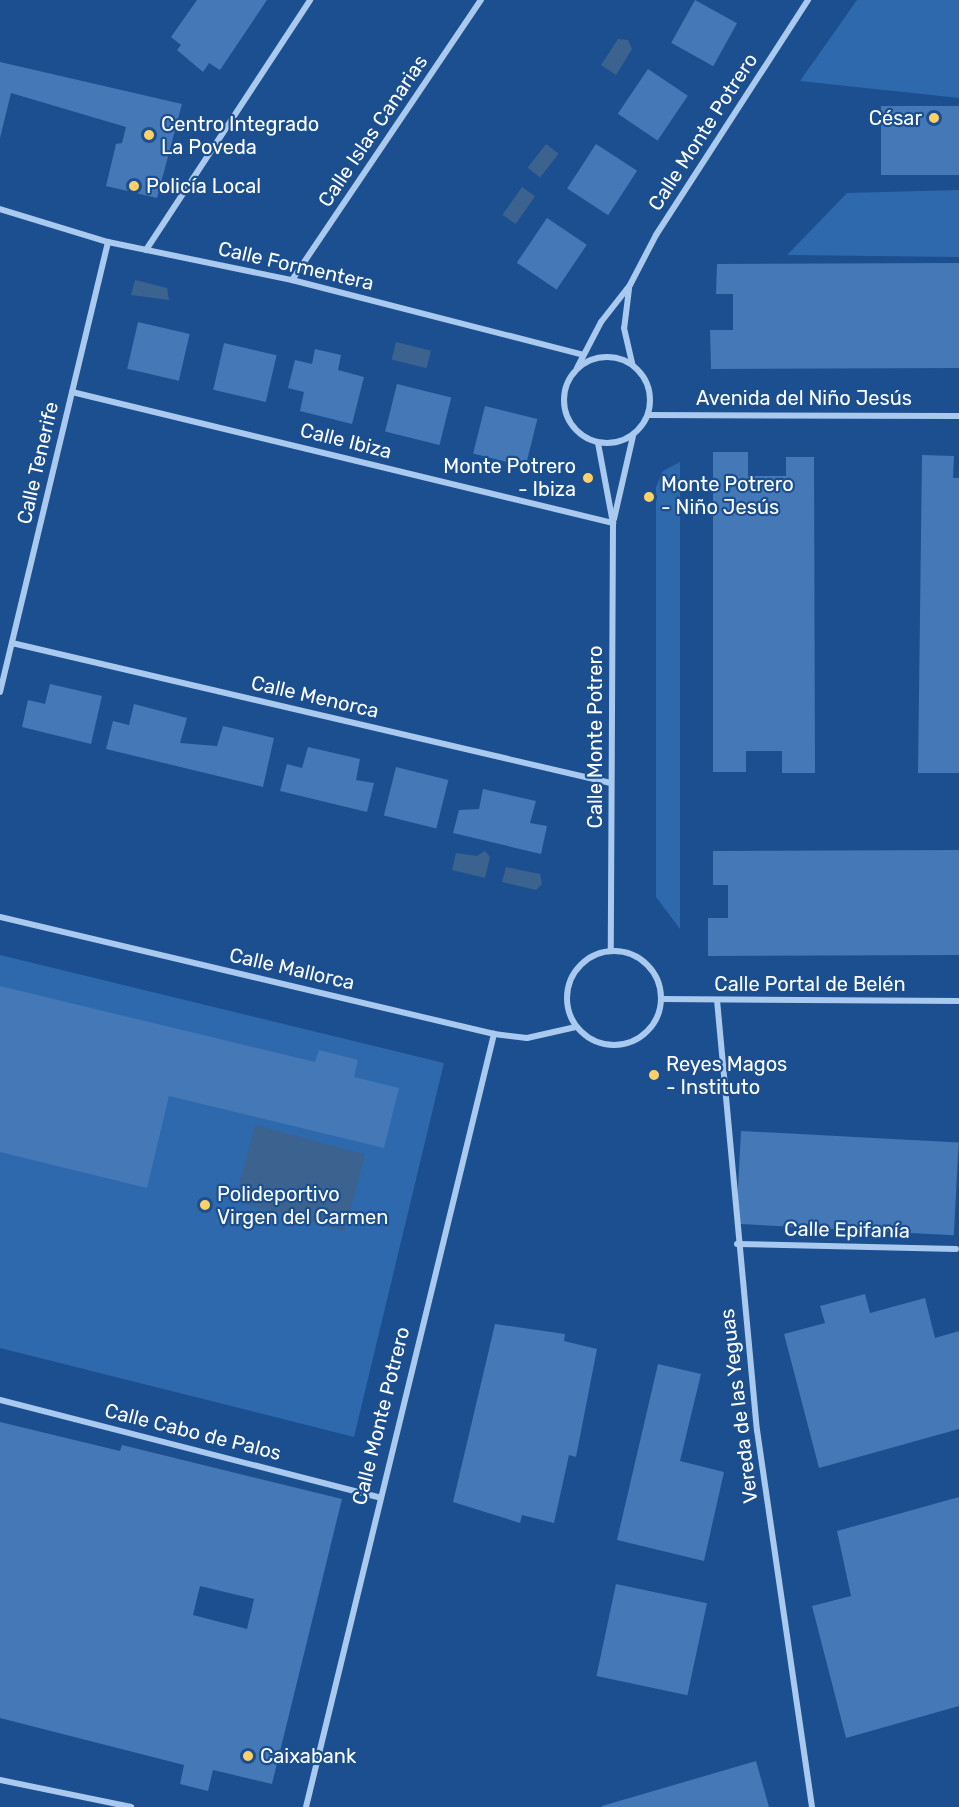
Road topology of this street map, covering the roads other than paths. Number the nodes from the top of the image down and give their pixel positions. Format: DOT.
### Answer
graph roads {
  1 [pos="310,0"];
  2 [pos="481,0"];
  3 [pos="808,0"];
  4 [pos="0,209"];
  5 [pos="108,242"];
  6 [pos="146,250"];
  7 [pos="291,280"];
  8 [pos="630,285"];
  9 [pos="584,355"];
  10 [pos="633,365"];
  11 [pos="577,369"];
  12 [pos="72,392"];
  13 [pos="648,415"];
  14 [pos="959,416"];
  15 [pos="633,436"];
  16 [pos="598,443"];
  17 [pos="613,523"];
  18 [pos="12,643"];
  19 [pos="0,692"];
  20 [pos="611,783"];
  21 [pos="0,917"];
  22 [pos="611,951"];
  23 [pos="661,999"];
  24 [pos="717,1000"];
  25 [pos="959,1000"];
  26 [pos="576,1027"];
  27 [pos="494,1034"];
  28 [pos="737,1244"];
  29 [pos="956,1249"];
  30 [pos="0,1400"];
  31 [pos="378,1497"];
  32 [pos="0,1780"];
  33 [pos="131,1807"];
  34 [pos="306,1807"];
  35 [pos="812,1807"];
  1 -- 6 [label="street"];
  2 -- 7 [label="street, Calle Islas Canarias"];
  3 -- 8 [label="street, Calle Monte Potrero"];
  4 -- 5 [label="street, Calle Formentera"];
  5 -- 6 [label="street, Calle Formentera"];
  5 -- 12 [label="street, Calle Tenerife"];
  6 -- 7 [label="street, Calle Formentera"];
  7 -- 9 [label="street, Calle Formentera"];
  8 -- 9 [label="street, Calle Monte Potrero"];
  8 -- 10 [label="street, Calle Monte Potrero"];
  9 -- 11 [label="street, Calle Monte Potrero"];
  10 -- 11 [label="street"];
  10 -- 13 [label="street"];
  11 -- 16 [label="street"];
  12 -- 17 [label="street, Calle Ibiza"];
  12 -- 18 [label="street, Calle Tenerife"];
  13 -- 14 [label="street, Avenida del Niño Jesús"];
  13 -- 15 [label="street"];
  15 -- 16 [label="street"];
  15 -- 17 [label="street, Calle Monte Potrero"];
  16 -- 17 [label="street, Calle Monte Potrero"];
  17 -- 20 [label="street, Calle Monte Potrero"];
  18 -- 19 [label="street, Calle Tenerife"];
  18 -- 20 [label="street, Calle Menorca"];
  20 -- 22 [label="street, Calle Monte Potrero"];
  21 -- 27 [label="street, Calle Mallorca"];
  22 -- 23 [label="street"];
  22 -- 26 [label="street"];
  23 -- 24 [label="street, Calle Portal de Belén"];
  23 -- 26 [label="street"];
  24 -- 25 [label="street, Calle Portal de Belén"];
  24 -- 28 [label="street, Vereda de las Yeguas"];
  26 -- 27 [label="street, Calle Mallorca"];
  27 -- 31 [label="street, Calle Monte Potrero"];
  28 -- 29 [label="street, Calle Epifanía"];
  28 -- 35 [label="street, Vereda de las Yeguas"];
  30 -- 31 [label="street, Calle Cabo de Palos"];
  31 -- 34 [label="street, Calle Monte Potrero"];
  32 -- 33 [label="street"];
}
